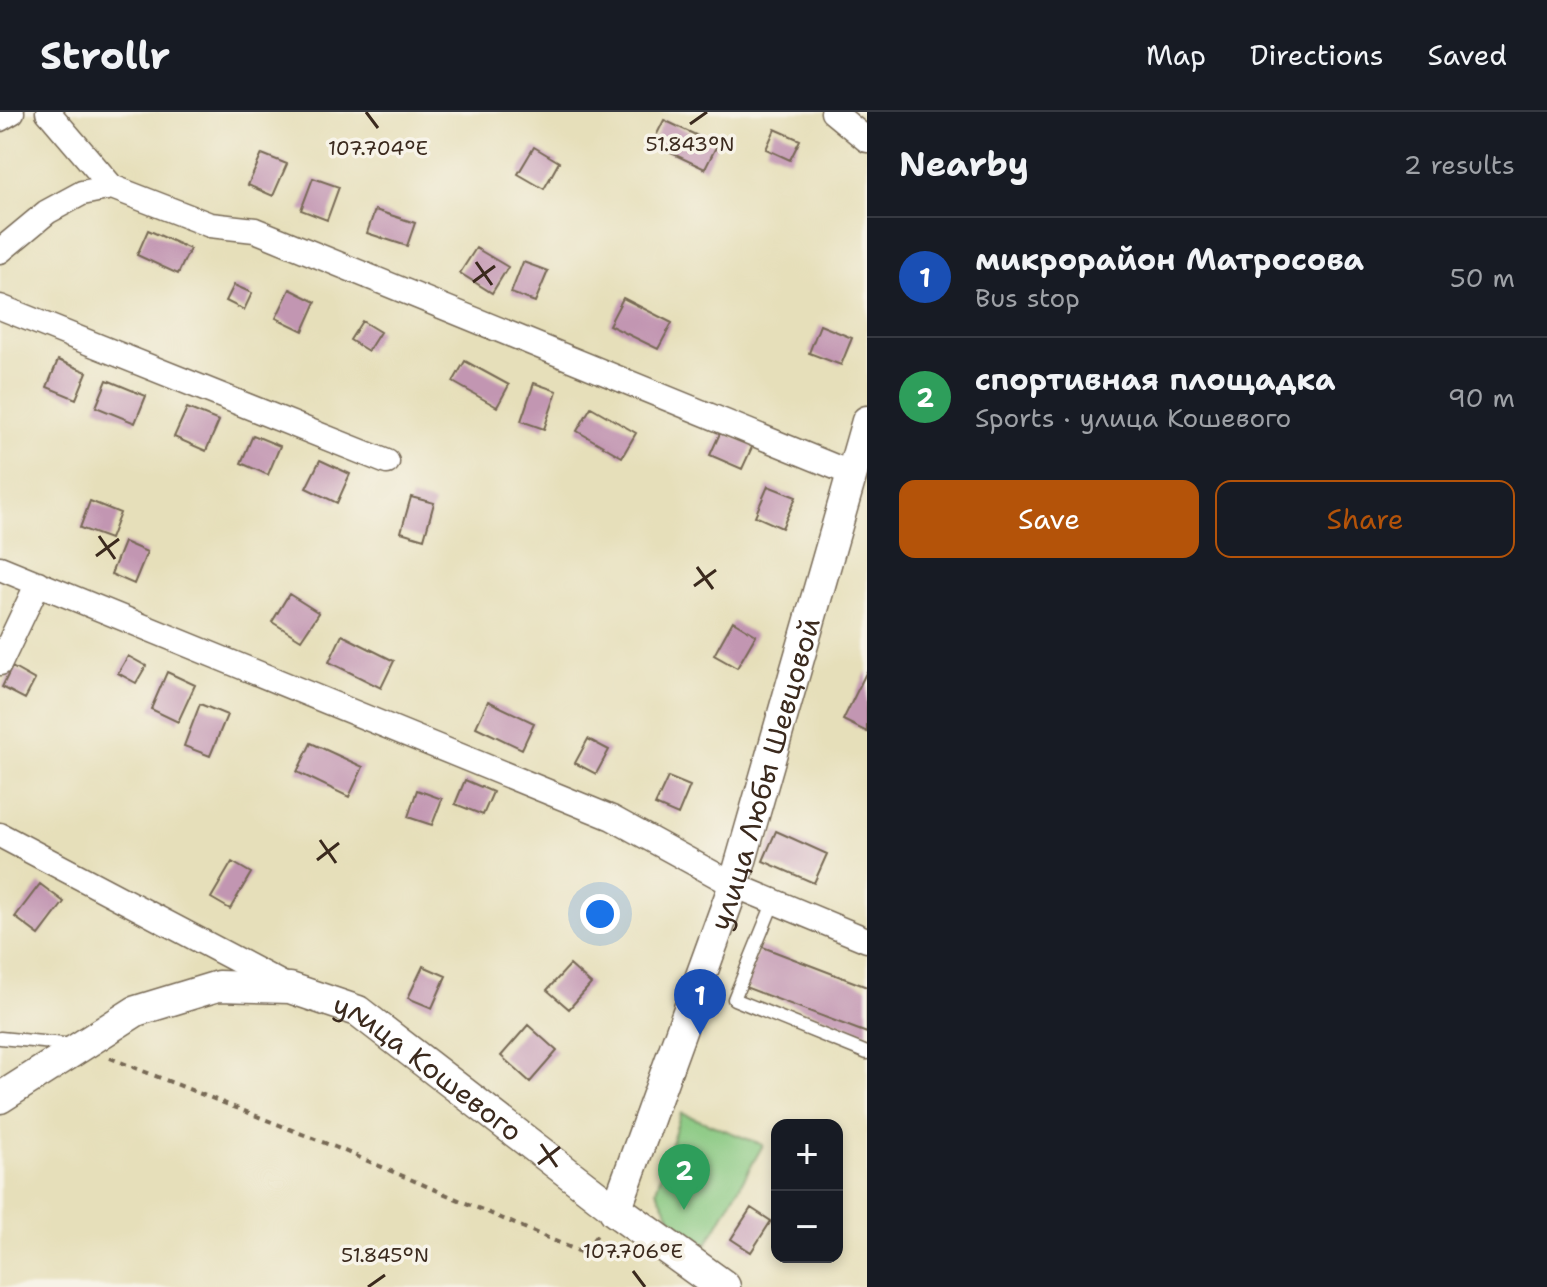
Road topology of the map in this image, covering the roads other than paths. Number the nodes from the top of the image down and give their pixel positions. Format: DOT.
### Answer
graph roads {
  1 [pos="12,112"];
  2 [pos="48,112"];
  3 [pos="833,112"];
  4 [pos="0,119"];
  5 [pos="867,140"];
  6 [pos="112,187"];
  7 [pos="0,251"];
  8 [pos="0,307"];
  9 [pos="867,421"];
  10 [pos="387,462"];
  11 [pos="850,473"];
  12 [pos="0,568"];
  13 [pos="38,583"];
  14 [pos="0,663"];
  15 [pos="0,835"];
  16 [pos="734,885"];
  17 [pos="774,901"];
  18 [pos="867,940"];
  19 [pos="290,988"];
  20 [pos="0,1038"];
  21 [pos="77,1045"];
  22 [pos="867,1053"];
  23 [pos="0,1098"];
  24 [pos="616,1210"];
  25 [pos="723,1287"];
  1 -- 4 [label="street"];
  2 -- 6 [label="street"];
  3 -- 5 [label="street"];
  6 -- 7 [label="street"];
  6 -- 11 [label="street"];
  8 -- 10 [label="street"];
  9 -- 11 [label="street, улица Любы Шевцовой"];
  11 -- 16 [label="street, улица Любы Шевцовой"];
  12 -- 13 [label="street"];
  13 -- 14 [label="street"];
  13 -- 16 [label="street"];
  15 -- 19 [label="street"];
  16 -- 17 [label="street"];
  16 -- 24 [label="street, улица Любы Шевцовой"];
  17 -- 18 [label="street"];
  17 -- 22 [label="lane"];
  19 -- 21 [label="street, улица Кошевого"];
  19 -- 24 [label="street, улица Кошевого"];
  20 -- 21 [label="lane"];
  21 -- 23 [label="street, улица Кошевого"];
  24 -- 25 [label="main road, улица Кошевого"];
}
